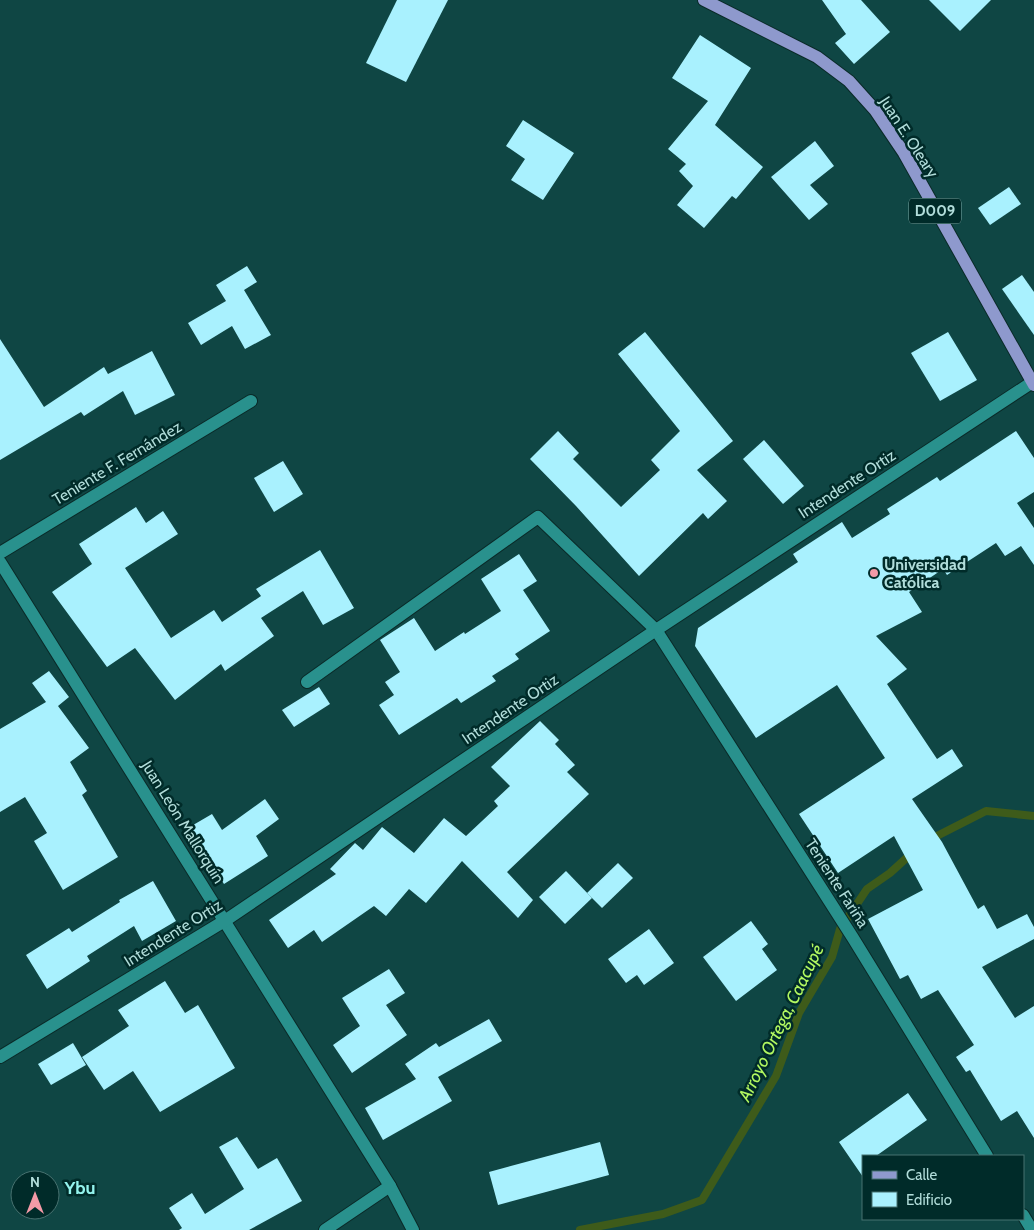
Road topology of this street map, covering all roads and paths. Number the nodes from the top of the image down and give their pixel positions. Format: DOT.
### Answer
graph roads {
  1 [pos="704,0"];
  2 [pos="1033,383"];
  3 [pos="251,401"];
  4 [pos="0,553"];
  5 [pos="0,562"];
  6 [pos="656,630"];
  7 [pos="307,682"];
  8 [pos="226,920"];
  9 [pos="0,1057"];
  10 [pos="986,1155"];
  11 [pos="390,1186"];
  12 [pos="1024,1217"];
  13 [pos="326,1230"];
  14 [pos="413,1230"];
  15 [pos="1032,1230"];
  1 -- 2 [label="main road, Juan E. Oleary / D009"];
  2 -- 6 [label="street, Intendente Ortiz"];
  3 -- 4 [label="street, Teniente F. Fernández"];
  5 -- 8 [label="street, Juan León Mallorquín"];
  6 -- 7 [label="street, Teniente Fariña"];
  6 -- 8 [label="street, Intendente Ortiz"];
  6 -- 10 [label="street, Teniente Fariña"];
  8 -- 9 [label="street, Intendente Ortiz"];
  8 -- 11 [label="street, Juan León Mallorquín"];
  11 -- 13 [label="street"];
  11 -- 14 [label="street, Juan León Mallorquín"];
  12 -- 15 [label="street"];
}
